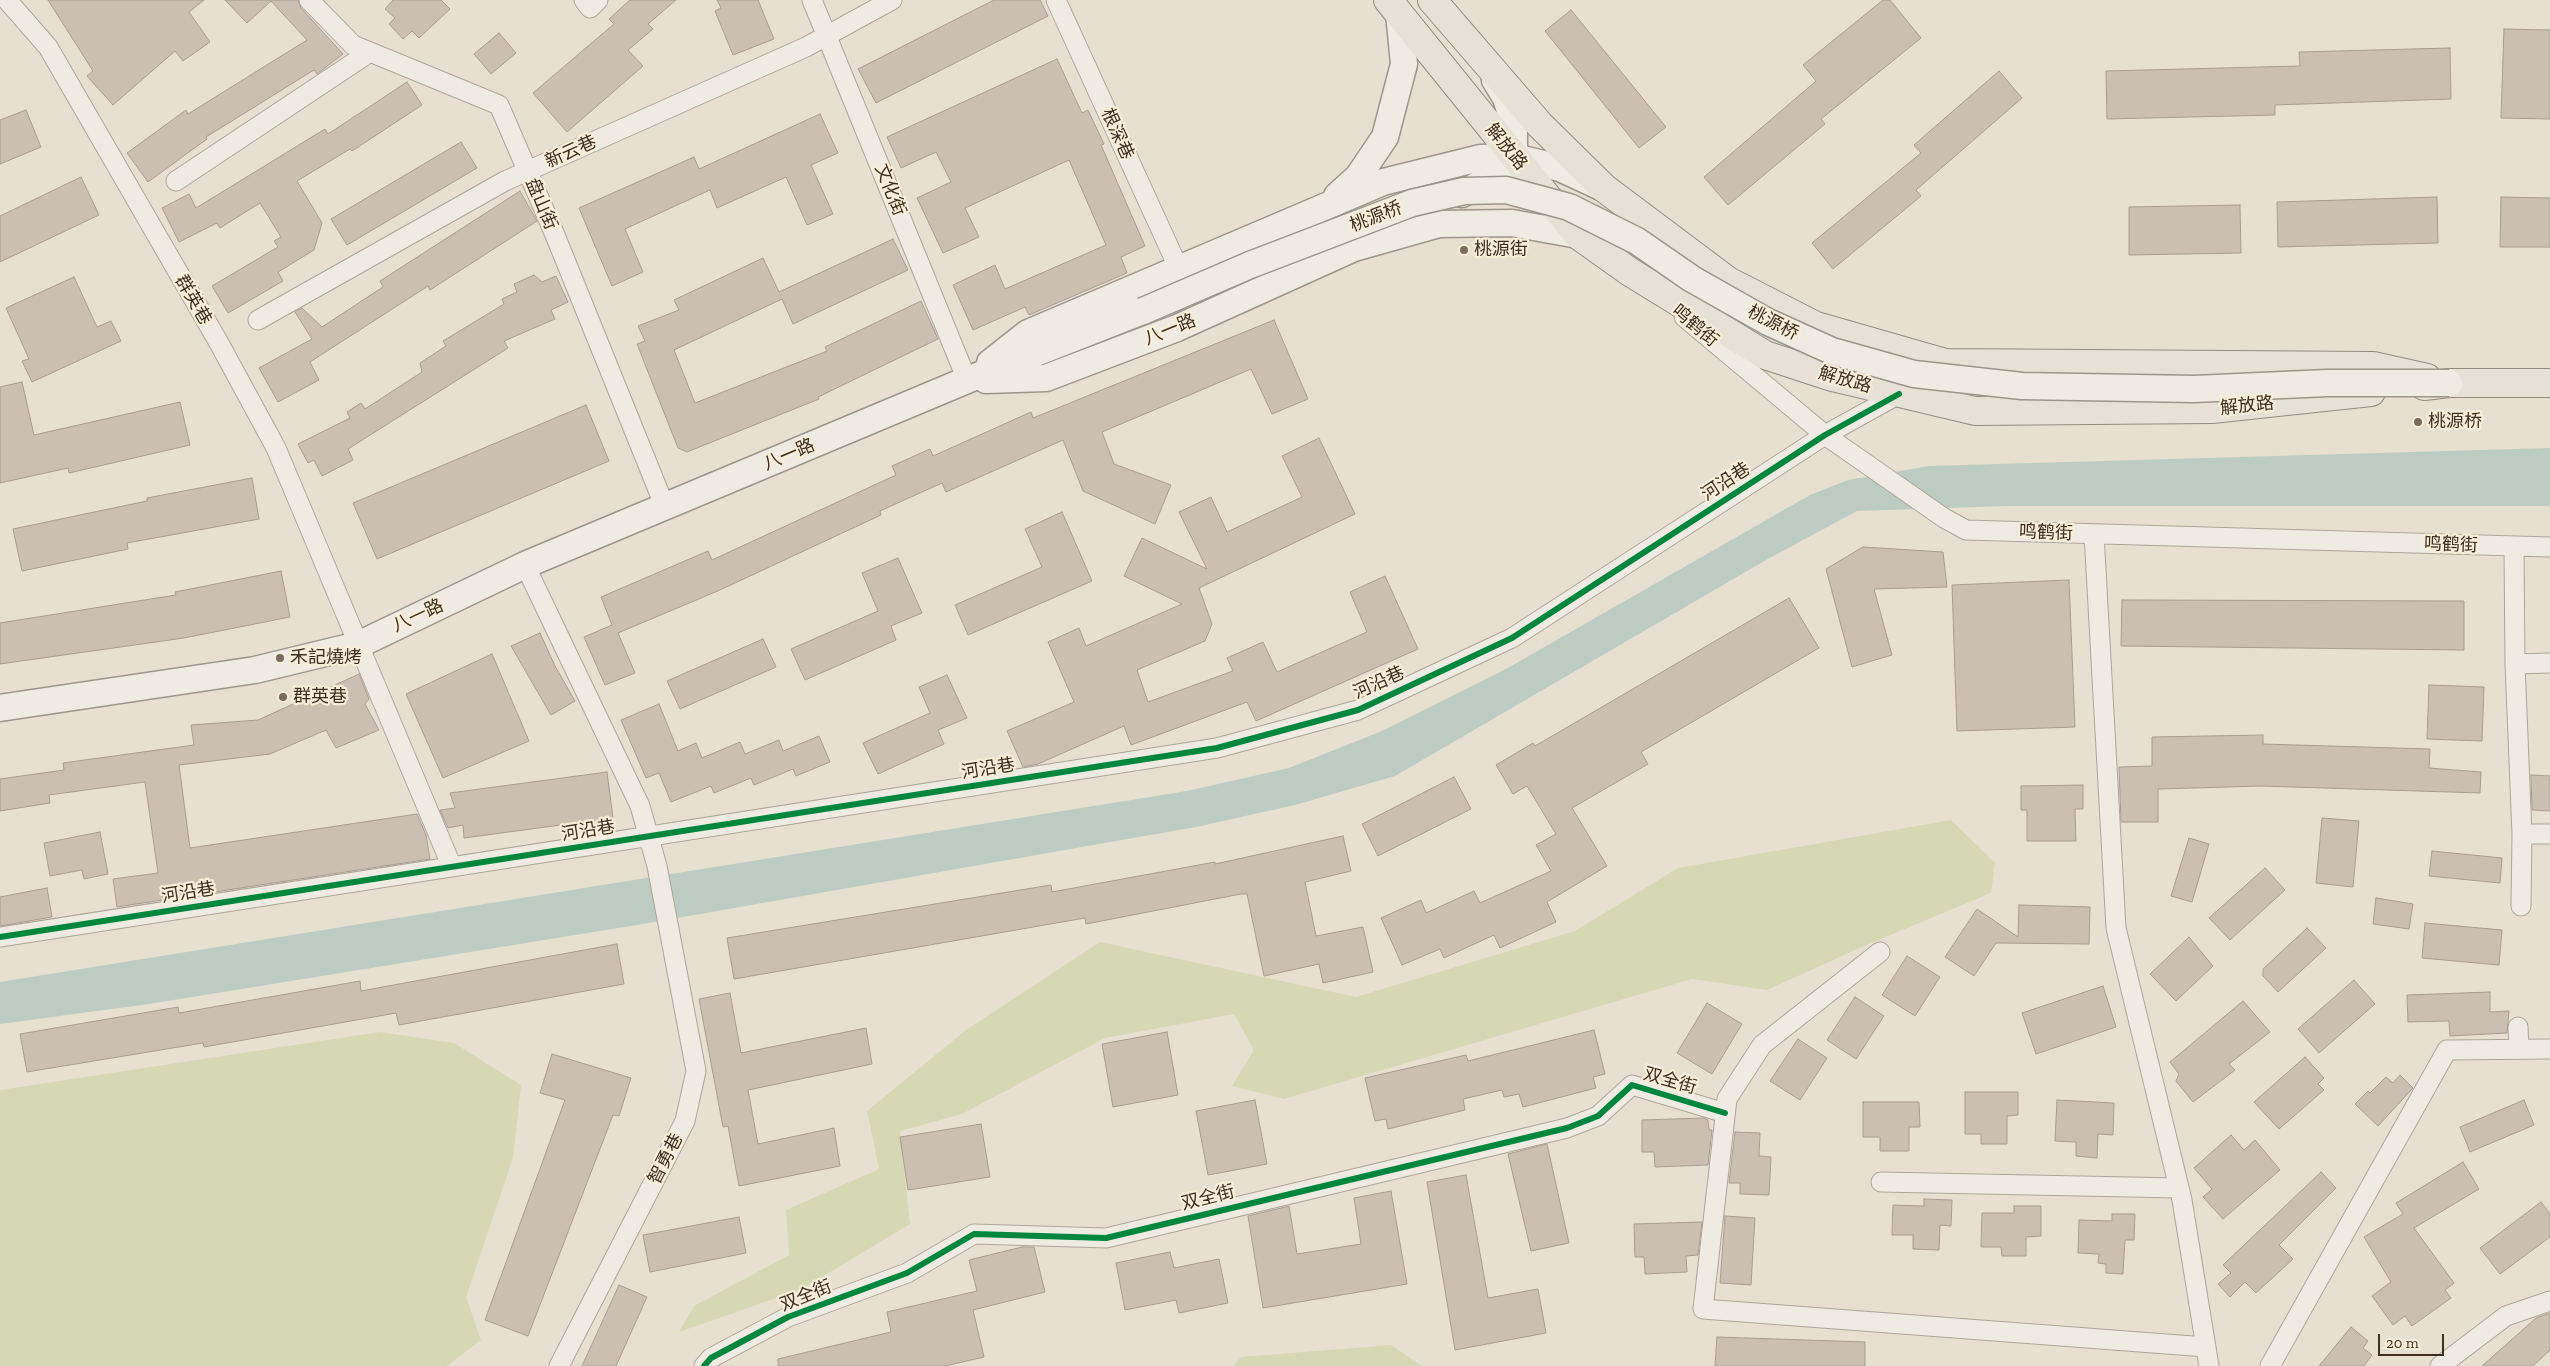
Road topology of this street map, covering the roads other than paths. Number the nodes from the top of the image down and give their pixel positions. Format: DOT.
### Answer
graph roads {
  1 [pos="6,0"];
  2 [pos="309,0"];
  3 [pos="584,0"];
  4 [pos="598,0"];
  5 [pos="812,0"];
  6 [pos="892,0"];
  7 [pos="1056,0"];
  8 [pos="1432,0"];
  9 [pos="1393,7"];
  10 [pos="827,36"];
  11 [pos="370,52"];
  12 [pos="1484,62"];
  13 [pos="1514,157"];
  14 [pos="528,171"];
  15 [pos="176,180"];
  16 [pos="1604,188"];
  17 [pos="1323,208"];
  18 [pos="1578,235"];
  19 [pos="1354,248"];
  20 [pos="1178,267"];
  21 [pos="1630,272"];
  22 [pos="258,320"];
  23 [pos="968,380"];
  24 [pos="2550,383"];
  25 [pos="2449,384"];
  26 [pos="1899,394"];
  27 [pos="1825,436"];
  28 [pos="665,507"];
  29 [pos="2094,534"];
  30 [pos="2514,546"];
  31 [pos="2550,547"];
  32 [pos="525,565"];
  33 [pos="358,644"];
  34 [pos="2515,664"];
  35 [pos="2550,664"];
  36 [pos="0,708"];
  37 [pos="2522,834"];
  38 [pos="2550,834"];
  39 [pos="648,837"];
  40 [pos="452,867"];
  41 [pos="2521,906"];
  42 [pos="0,938"];
  43 [pos="1880,952"];
  44 [pos="2518,1027"];
  45 [pos="2519,1048"];
  46 [pos="2550,1049"];
  47 [pos="1725,1113"];
  48 [pos="1881,1182"];
  49 [pos="2179,1188"];
  50 [pos="2550,1301"];
  51 [pos="2206,1347"];
  52 [pos="559,1366"];
  53 [pos="704,1366"];
  54 [pos="2209,1366"];
  55 [pos="2270,1366"];
  56 [pos="2440,1366"];
  1 -- 33 [label="street, 群英巷"];
  2 -- 11 [label="street, 盘山街"];
  3 -- 4 [label="street"];
  5 -- 10 [label="street, 文化街"];
  6 -- 10 [label="street, 新云巷"];
  7 -- 20 [label="street, 根深巷"];
  8 -- 12 [label="main road, 解放路"];
  9 -- 13 [label="main road, 解放路"];
  9 -- 17 [label="main road"];
  10 -- 14 [label="street, 新云巷"];
  10 -- 23 [label="street, 文化街"];
  11 -- 14 [label="street, 盘山街"];
  11 -- 15 [label="street"];
  12 -- 13 [label="main road"];
  12 -- 16 [label="main road, 解放路"];
  13 -- 16 [label="main road"];
  13 -- 17 [label="main road"];
  13 -- 18 [label="main road, 解放路"];
  13 -- 19 [label="main road"];
  14 -- 22 [label="street, 新云巷"];
  14 -- 28 [label="street, 盘山街"];
  16 -- 25 [label="main road, 解放路"];
  17 -- 20 [label="main road"];
  18 -- 19 [label="main road, 八一路"];
  18 -- 21 [label="main road, 解放路"];
  19 -- 23 [label="main road, 八一路"];
  20 -- 23 [label="main road"];
  21 -- 26 [label="main road, 解放路"];
  21 -- 27 [label="street, 鸣鹤街"];
  23 -- 25 [label="main road, 桃源桥, bridge"];
  23 -- 28 [label="main road, 八一路"];
  24 -- 25 [label="main road, 解放路"];
  25 -- 26 [label="main road, 解放路"];
  26 -- 27 [label="street, 河沿巷"];
  27 -- 29 [label="street, 鸣鹤街"];
  27 -- 39 [label="street, 河沿巷"];
  28 -- 32 [label="main road, 八一路"];
  29 -- 30 [label="street, 鸣鹤街"];
  29 -- 49 [label="street"];
  30 -- 31 [label="street, 鸣鹤街"];
  30 -- 34 [label="street"];
  32 -- 33 [label="main road, 八一路"];
  32 -- 39 [label="street, 智勇巷"];
  33 -- 36 [label="main road, 八一路"];
  33 -- 40 [label="street, 群英巷"];
  34 -- 35 [label="street"];
  34 -- 37 [label="street"];
  37 -- 38 [label="street"];
  37 -- 41 [label="street"];
  39 -- 40 [label="street, 河沿巷"];
  39 -- 52 [label="street, 智勇巷"];
  40 -- 42 [label="street, 河沿巷"];
  43 -- 47 [label="street"];
  44 -- 45 [label="street"];
  45 -- 46 [label="street"];
  45 -- 55 [label="street"];
  47 -- 51 [label="street"];
  47 -- 53 [label="street, 双全街"];
  48 -- 49 [label="street"];
  49 -- 51 [label="street"];
  50 -- 56 [label="street"];
  51 -- 54 [label="street"];
}
